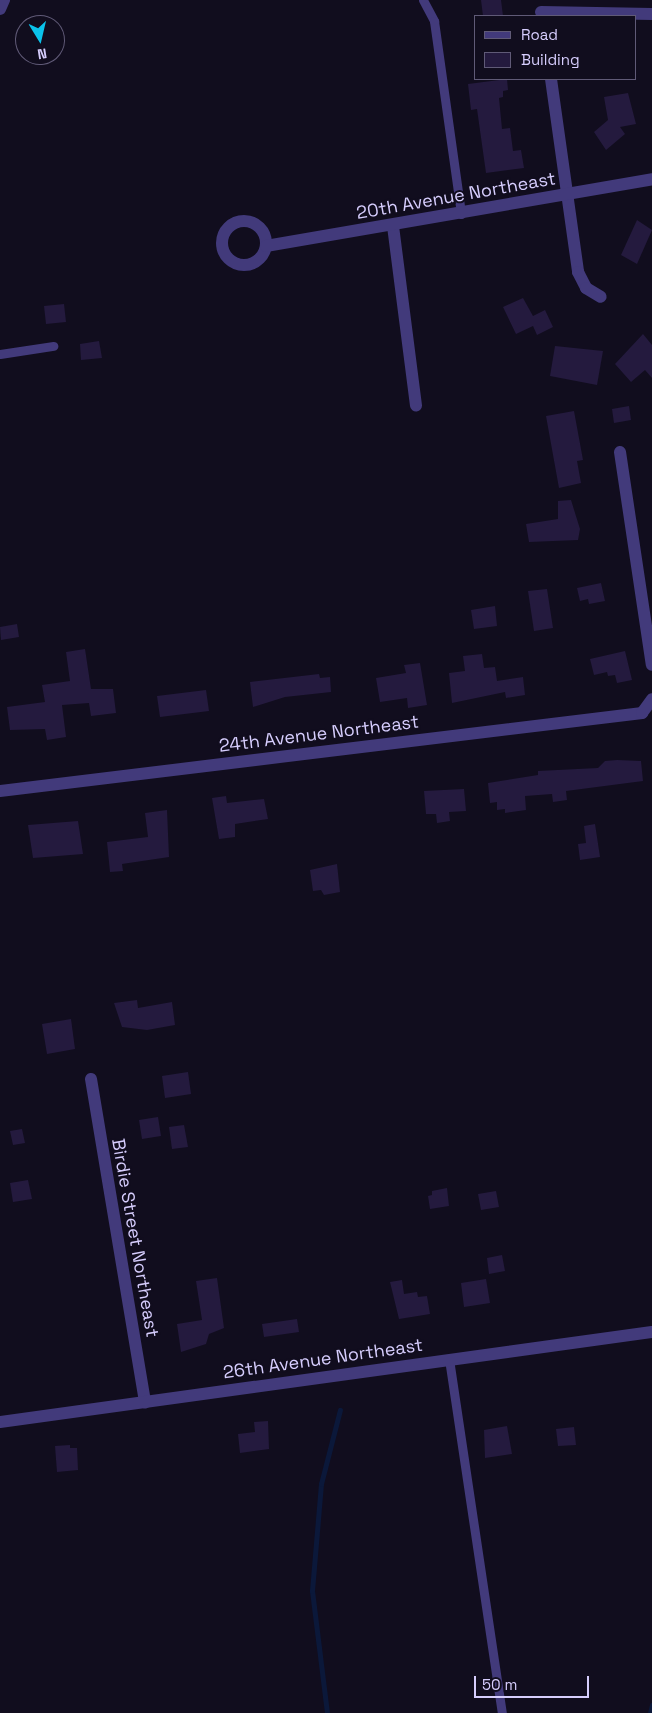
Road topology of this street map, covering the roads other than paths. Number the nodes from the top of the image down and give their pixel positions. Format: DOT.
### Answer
graph roads {
  1 [pos="4,0"];
  2 [pos="423,0"];
  3 [pos="0,9"];
  4 [pos="541,9"];
  5 [pos="652,14"];
  6 [pos="551,80"];
  7 [pos="652,179"];
  8 [pos="567,194"];
  9 [pos="461,214"];
  10 [pos="393,226"];
  11 [pos="266,246"];
  12 [pos="602,296"];
  13 [pos="54,346"];
  14 [pos="0,354"];
  15 [pos="416,406"];
  16 [pos="620,452"];
  17 [pos="652,665"];
  18 [pos="652,699"];
  19 [pos="0,791"];
  20 [pos="91,1079"];
  21 [pos="652,1332"];
  22 [pos="449,1359"];
  23 [pos="145,1403"];
  24 [pos="0,1422"];
  25 [pos="502,1713"];
  1 -- 3 [label="street"];
  2 -- 9 [label="lane"];
  4 -- 5 [label="street"];
  6 -- 8 [label="street"];
  7 -- 8 [label="street, 20th Avenue Northeast"];
  8 -- 9 [label="street, 20th Avenue Northeast"];
  8 -- 12 [label="street"];
  9 -- 10 [label="street, 20th Avenue Northeast"];
  10 -- 11 [label="street, 20th Avenue Northeast"];
  10 -- 15 [label="street"];
  13 -- 14 [label="lane"];
  16 -- 17 [label="street"];
  18 -- 19 [label="street, 24th Avenue Northeast"];
  20 -- 23 [label="street, Birdie Street Northeast"];
  21 -- 22 [label="street, 26th Avenue Northeast"];
  22 -- 23 [label="street, 26th Avenue Northeast"];
  22 -- 25 [label="lane"];
  23 -- 24 [label="street, 26th Avenue Northeast"];
}
